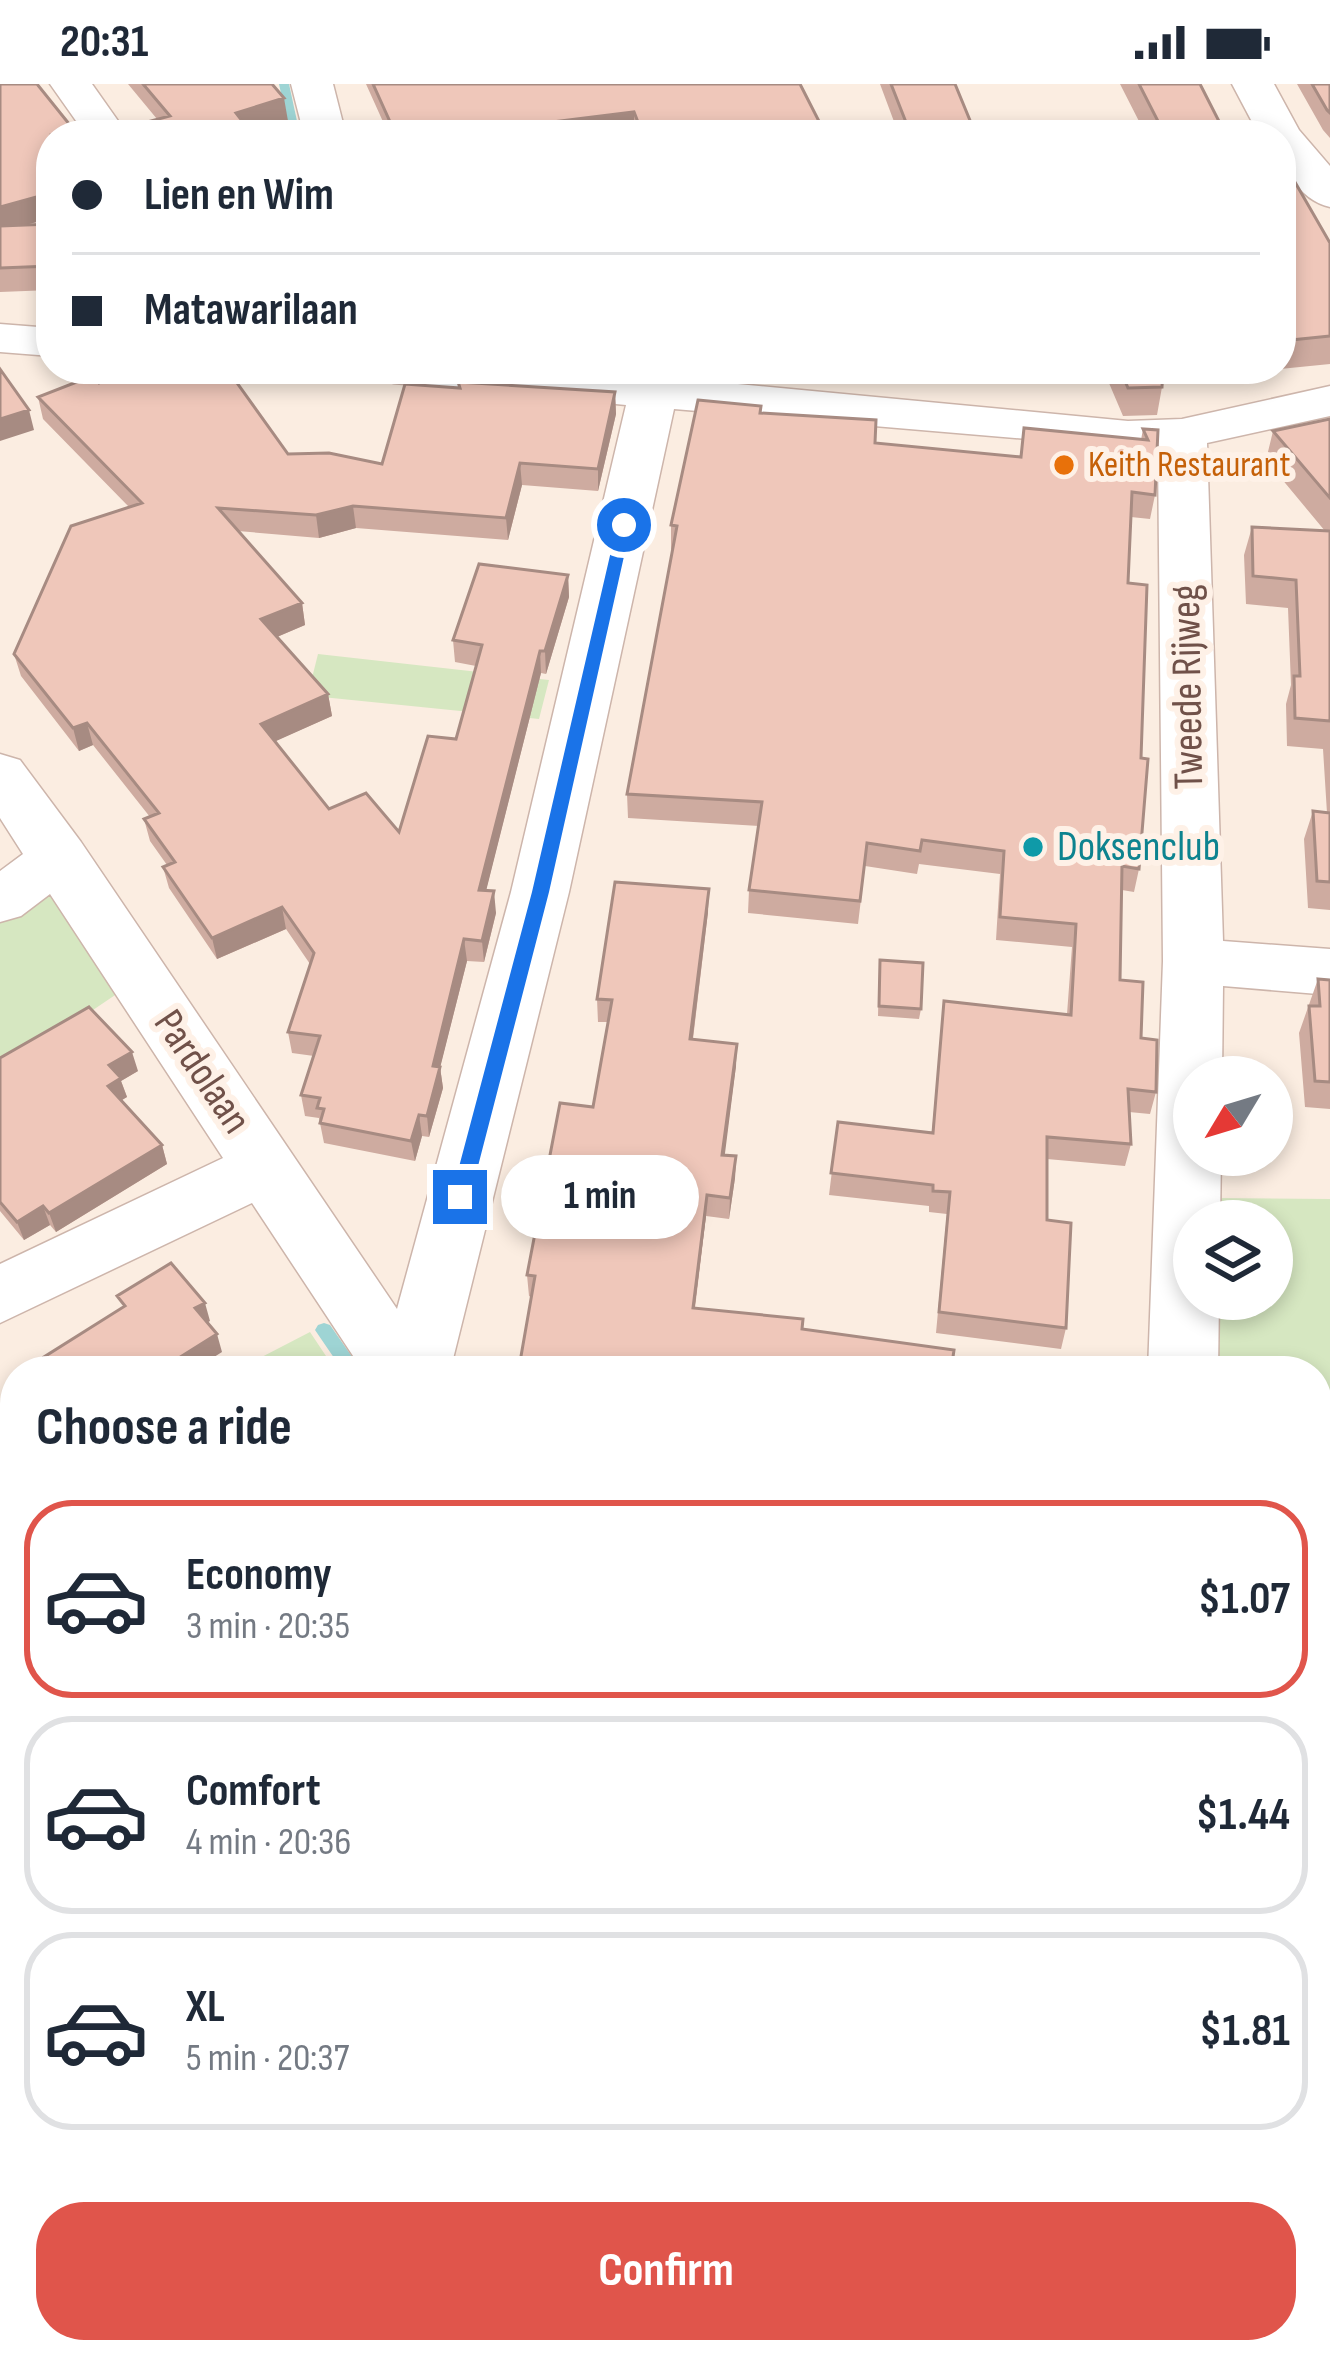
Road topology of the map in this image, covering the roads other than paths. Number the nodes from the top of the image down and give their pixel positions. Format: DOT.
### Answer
graph roads {
  1 [pos="71,84"];
  2 [pos="312,84"];
  3 [pos="1253,84"];
  4 [pos="96,120"];
  5 [pos="321,120"];
  6 [pos="1272,120"];
  7 [pos="1296,154"];
  8 [pos="1330,194"];
  9 [pos="0,338"];
  10 [pos="36,341"];
  11 [pos="1296,377"];
  12 [pos="580,384"];
  13 [pos="654,390"];
  14 [pos="1320,404"];
  15 [pos="1183,434"];
  16 [pos="0,774"];
  17 [pos="60,857"];
  18 [pos="0,901"];
  19 [pos="1193,961"];
  20 [pos="1330,972"];
  21 [pos="265,1168"];
  22 [pos="0,1294"];
  23 [pos="390,1356"];
  24 [pos="419,1356"];
  25 [pos="1183,1356"];
  1 -- 4 [label="street"];
  2 -- 5 [label="street"];
  3 -- 6 [label="street"];
  7 -- 8 [label="street"];
  9 -- 10 [label="street"];
  11 -- 14 [label="street"];
  12 -- 13 [label="street"];
  13 -- 15 [label="street"];
  13 -- 24 [label="street"];
  14 -- 15 [label="street"];
  15 -- 19 [label="street, Tweede Rijweg"];
  16 -- 17 [label="street, Pardolaan"];
  17 -- 18 [label="street"];
  17 -- 21 [label="street, Pardolaan"];
  19 -- 20 [label="street"];
  19 -- 25 [label="street, Tweede Rijweg"];
  21 -- 22 [label="street"];
  21 -- 23 [label="street, Pardolaan"];
}
